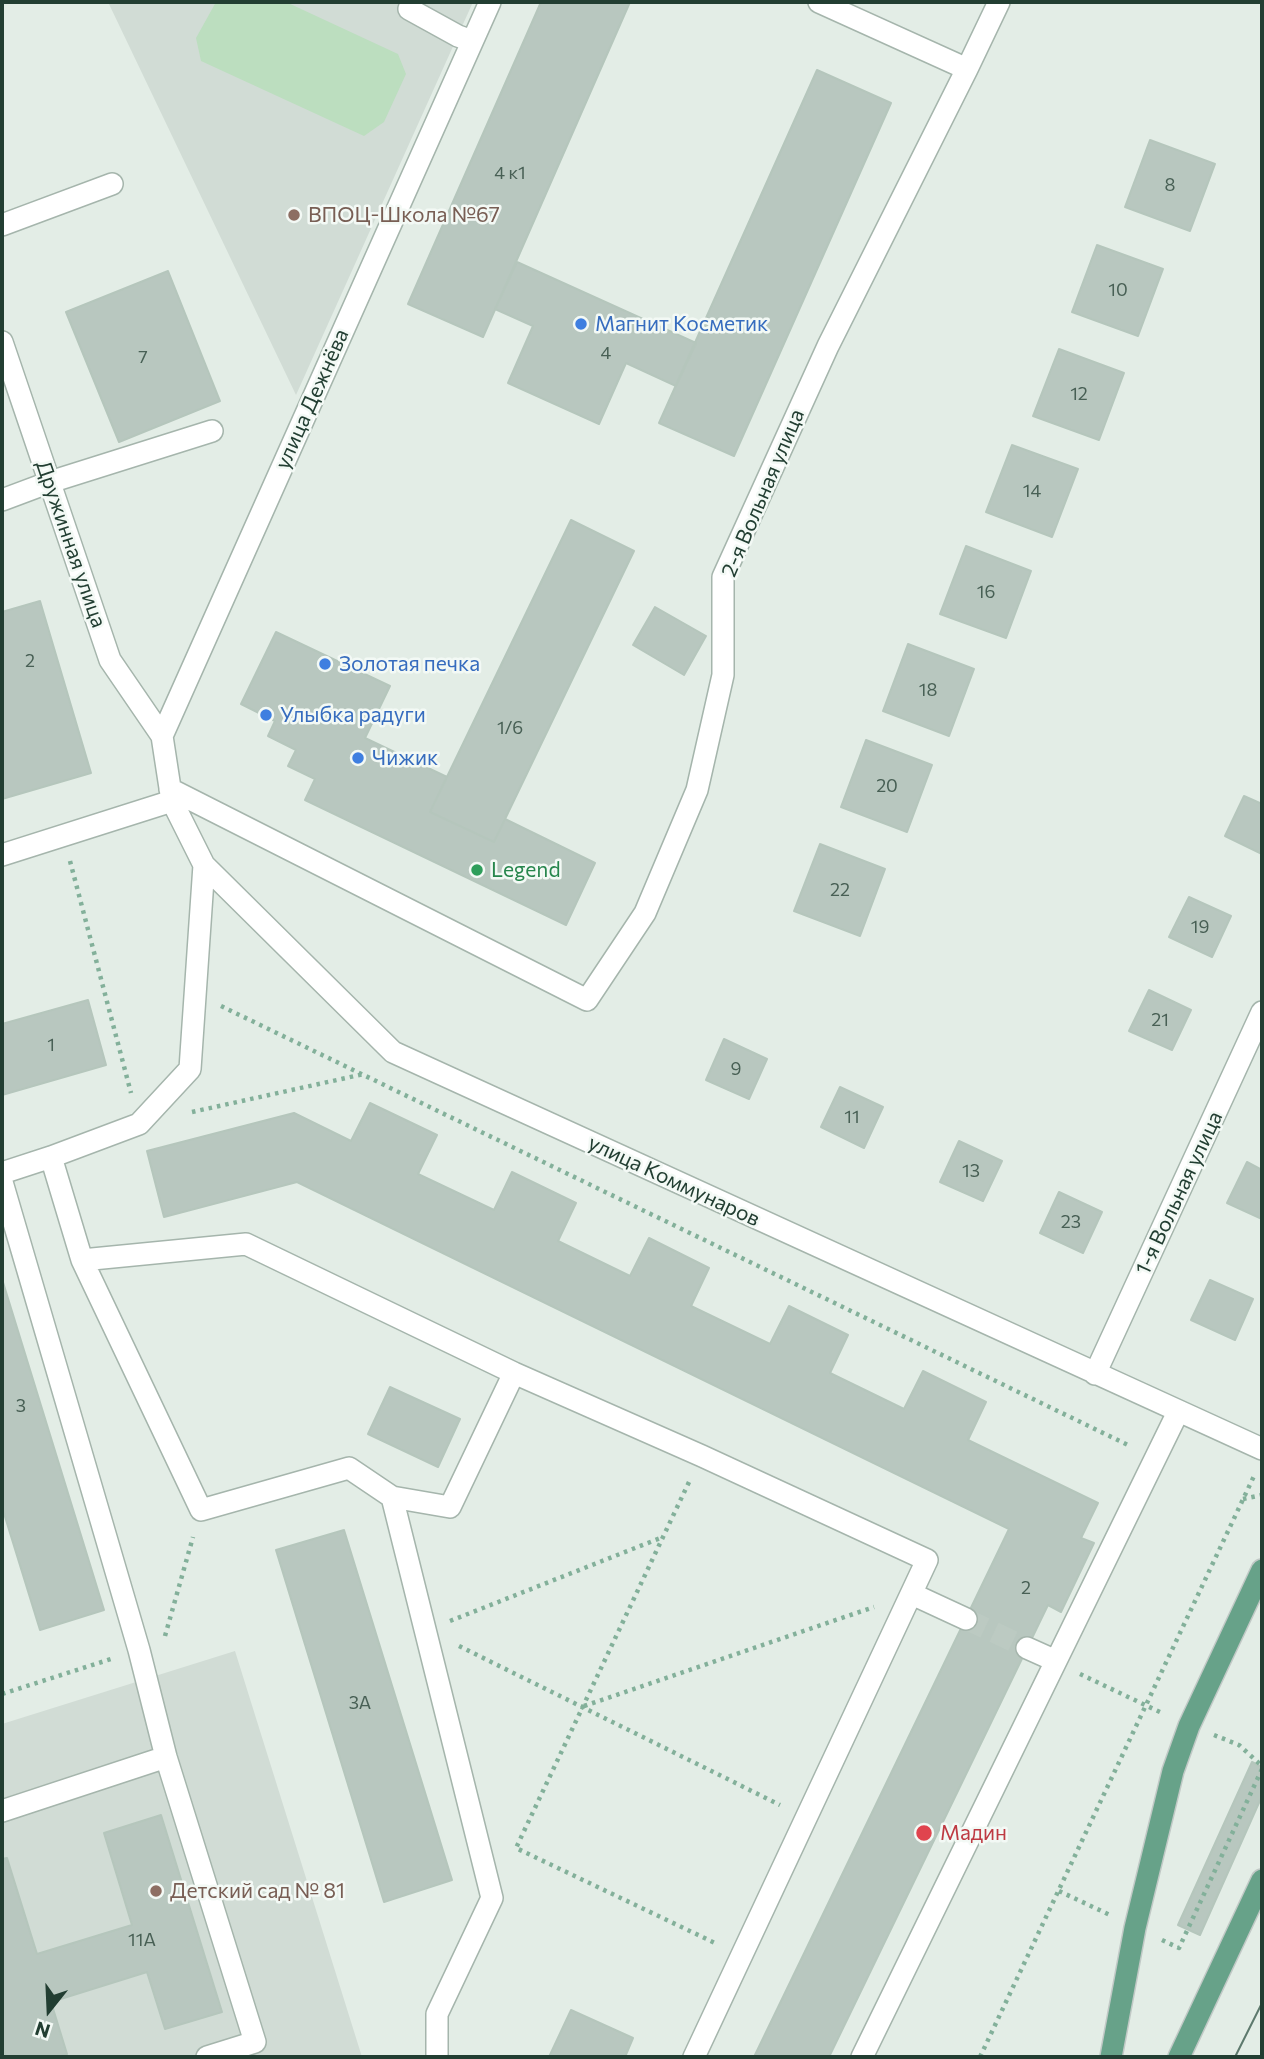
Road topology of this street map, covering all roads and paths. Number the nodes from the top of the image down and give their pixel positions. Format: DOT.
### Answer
graph roads {
  1 [pos="412,2"];
  2 [pos="490,2"];
  3 [pos="999,2"];
  4 [pos="831,4"];
  5 [pos="472,41"];
  6 [pos="967,69"];
  7 [pos="111,184"];
  8 [pos="2,226"];
  9 [pos="2,341"];
  10 [pos="212,431"];
  11 [pos="50,482"];
  12 [pos="2,500"];
  13 [pos="162,736"];
  14 [pos="171,795"];
  15 [pos="63,836"];
  16 [pos="2,855"];
  17 [pos="204,865"];
  18 [pos="195,994"];
  19 [pos="1262,1012"];
  20 [pos="393,1052"];
  21 [pos="363,1074"];
  22 [pos="139,1124"];
  23 [pos="51,1157"];
  24 [pos="2,1173"];
  25 [pos="2,1182"];
  26 [pos="82,1260"];
  27 [pos="514,1373"];
  28 [pos="1095,1374"];
  29 [pos="1178,1412"];
  30 [pos="702,1456"];
  31 [pos="1155,1459"];
  32 [pos="1260,1460"];
  33 [pos="1262,1495"];
  34 [pos="392,1497"];
  35 [pos="1242,1499"];
  36 [pos="663,1537"];
  37 [pos="1262,1570"];
  38 [pos="912,1594"];
  39 [pos="966,1619"];
  40 [pos="426,1630"];
  41 [pos="1027,1648"];
  42 [pos="1056,1661"];
  43 [pos="583,1706"];
  44 [pos="166,1756"];
  45 [pos="1262,1769"];
  46 [pos="2,1811"];
  47 [pos="806,1818"];
  48 [pos="1262,1880"];
  49 [pos="1189,1930"];
  50 [pos="741,1956"];
  51 [pos="206,2057"];
  52 [pos="437,2057"];
  53 [pos="694,2057"];
  54 [pos="862,2057"];
  55 [pos="980,2057"];
  56 [pos="1111,2057"];
  57 [pos="1179,2057"];
  1 -- 5 [label="street"];
  2 -- 5 [label="street, улица Дежнёва"];
  3 -- 6 [label="street, 2-я Вольная улица"];
  4 -- 6 [label="street"];
  5 -- 13 [label="street, улица Дежнёва"];
  6 -- 14 [label="street, 2-я Вольная улица"];
  7 -- 8 [label="street"];
  9 -- 11 [label="street, Дружинная улица"];
  10 -- 11 [label="street"];
  11 -- 12 [label="street"];
  11 -- 13 [label="street, Дружинная улица"];
  13 -- 14 [label="street"];
  14 -- 15 [label="street"];
  14 -- 17 [label="street, улица Коммунаров"];
  15 -- 16 [label="street"];
  15 -- 22 [label="path"];
  17 -- 18 [label="street"];
  17 -- 20 [label="street, улица Коммунаров"];
  18 -- 21 [label="path"];
  18 -- 22 [label="street"];
  19 -- 28 [label="street, 1-я Вольная улица"];
  20 -- 21 [label="path"];
  20 -- 28 [label="street, улица Коммунаров"];
  21 -- 22 [label="path"];
  21 -- 31 [label="path"];
  22 -- 23 [label="street"];
  23 -- 24 [label="street"];
  23 -- 26 [label="street"];
  25 -- 44 [label="street"];
  26 -- 27 [label="street"];
  26 -- 34 [label="street"];
  27 -- 30 [label="street"];
  27 -- 34 [label="street"];
  28 -- 29 [label="street, улица Коммунаров"];
  29 -- 31 [label="street"];
  29 -- 32 [label="street, улица Коммунаров"];
  30 -- 36 [label="path"];
  30 -- 38 [label="street"];
  31 -- 42 [label="street"];
  32 -- 35 [label="path"];
  33 -- 35 [label="path"];
  34 -- 40 [label="street"];
  35 -- 55 [label="path"];
  36 -- 40 [label="path"];
  36 -- 43 [label="path"];
  37 -- 56 [label="main road"];
  38 -- 39 [label="street"];
  38 -- 43 [label="path"];
  38 -- 47 [label="street"];
  40 -- 43 [label="path"];
  40 -- 52 [label="street"];
  41 -- 42 [label="street"];
  42 -- 54 [label="street"];
  43 -- 47 [label="path"];
  43 -- 50 [label="path"];
  44 -- 46 [label="street"];
  44 -- 51 [label="street"];
  45 -- 49 [label="path"];
  47 -- 50 [label="street"];
  48 -- 57 [label="main road"];
  50 -- 53 [label="street"];
}
